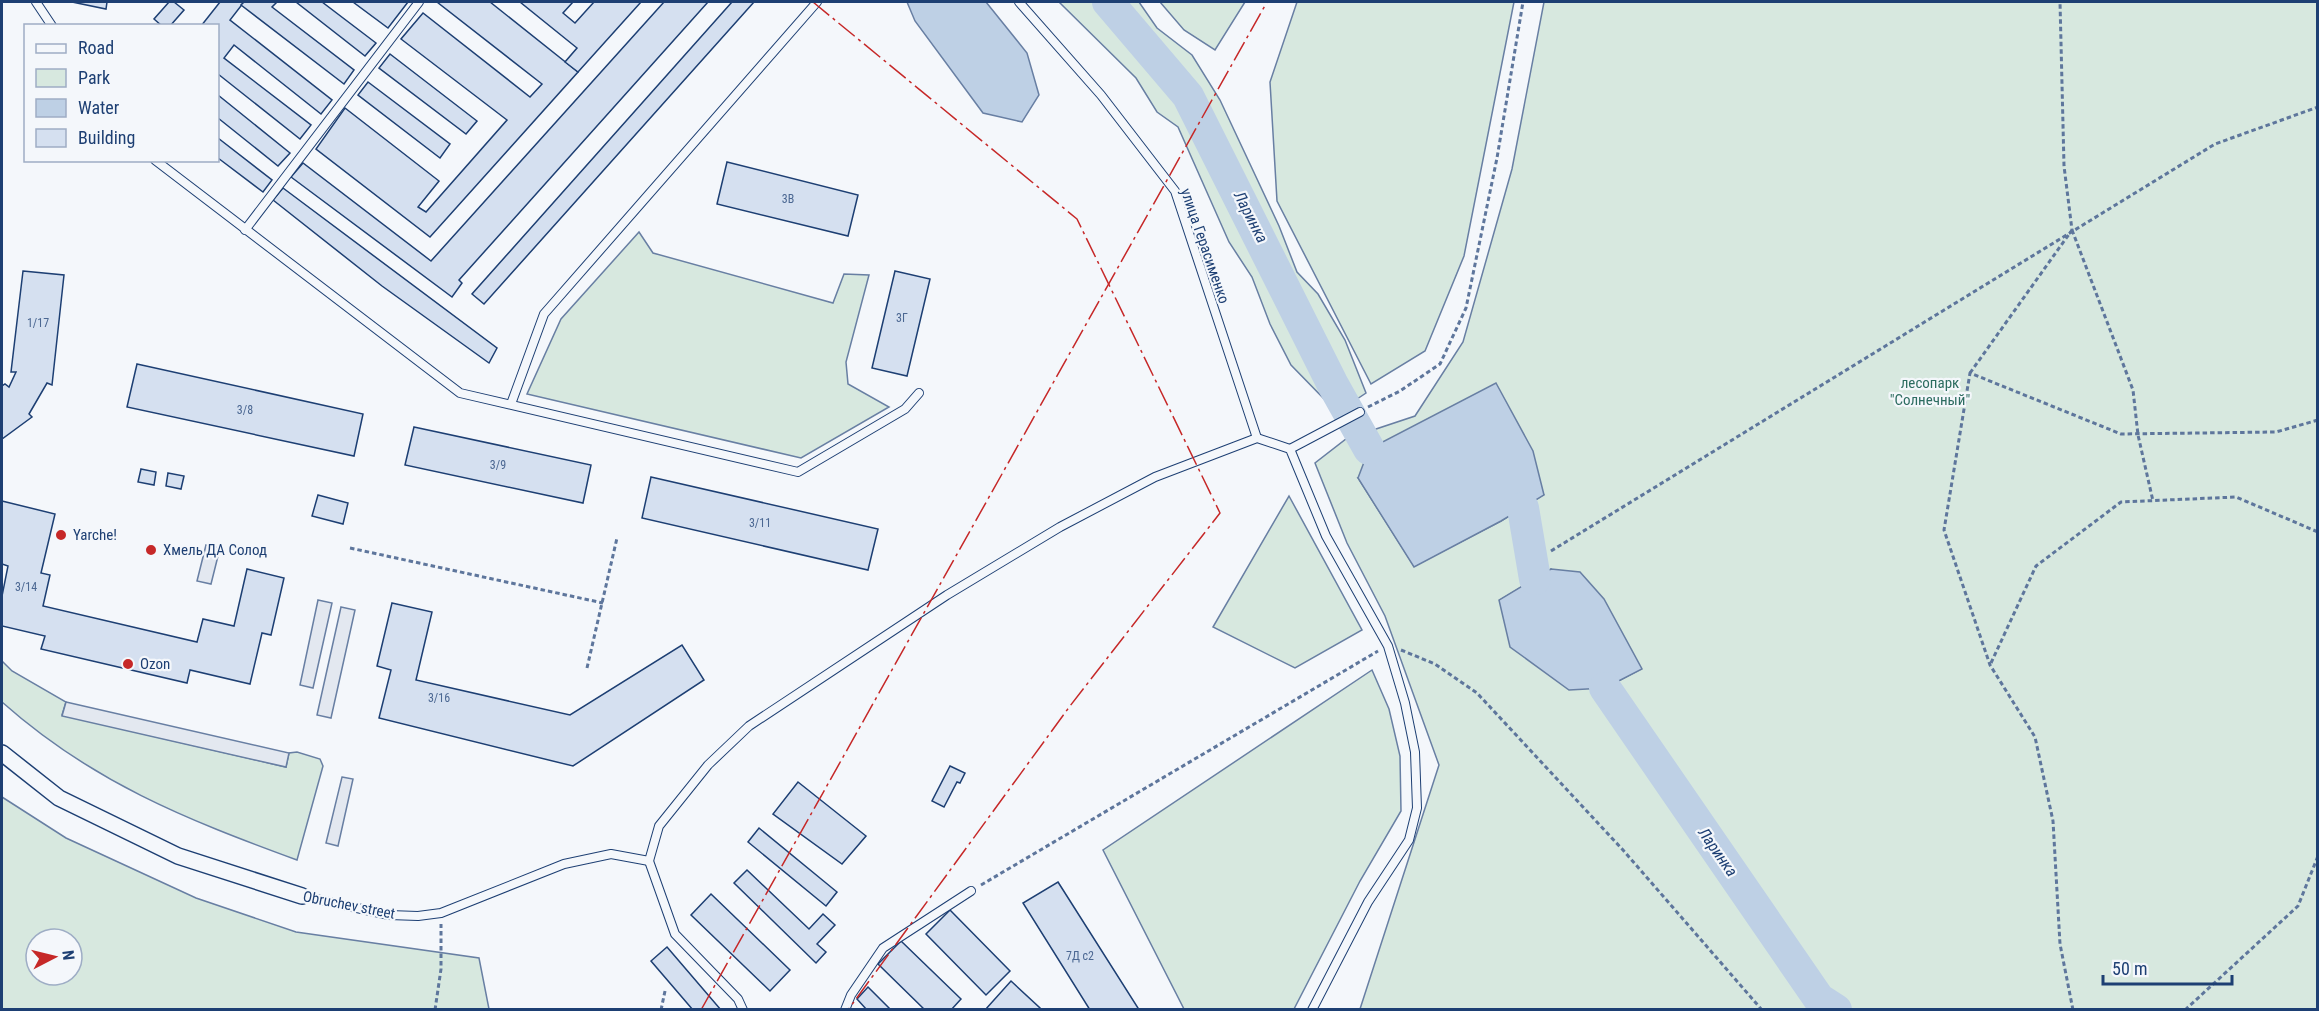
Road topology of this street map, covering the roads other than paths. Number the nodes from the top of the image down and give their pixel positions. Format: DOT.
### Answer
graph roads {
  1 [pos="36,2"];
  2 [pos="419,2"];
  3 [pos="817,2"];
  4 [pos="1019,2"];
  5 [pos="51,24"];
  6 [pos="157,162"];
  7 [pos="245,230"];
  8 [pos="918,393"];
  9 [pos="511,404"];
  10 [pos="1360,412"];
  11 [pos="1257,438"];
  12 [pos="1290,449"];
  13 [pos="2,753"];
  14 [pos="649,861"];
  15 [pos="971,891"];
  16 [pos="302,896"];
  17 [pos="743,1010"];
  18 [pos="845,1010"];
  19 [pos="1312,1010"];
  1 -- 5 [label="lane"];
  2 -- 7 [label="lane"];
  3 -- 9 [label="lane"];
  4 -- 11 [label="lane, улица Герасименко"];
  6 -- 7 [label="lane"];
  7 -- 9 [label="lane"];
  8 -- 9 [label="lane"];
  10 -- 12 [label="lane"];
  11 -- 12 [label="lane"];
  11 -- 14 [label="lane"];
  12 -- 19 [label="lane"];
  13 -- 16 [label="street, Obruchev street"];
  14 -- 16 [label="lane, Obruchev street"];
  14 -- 17 [label="lane"];
  15 -- 18 [label="lane"];
}
